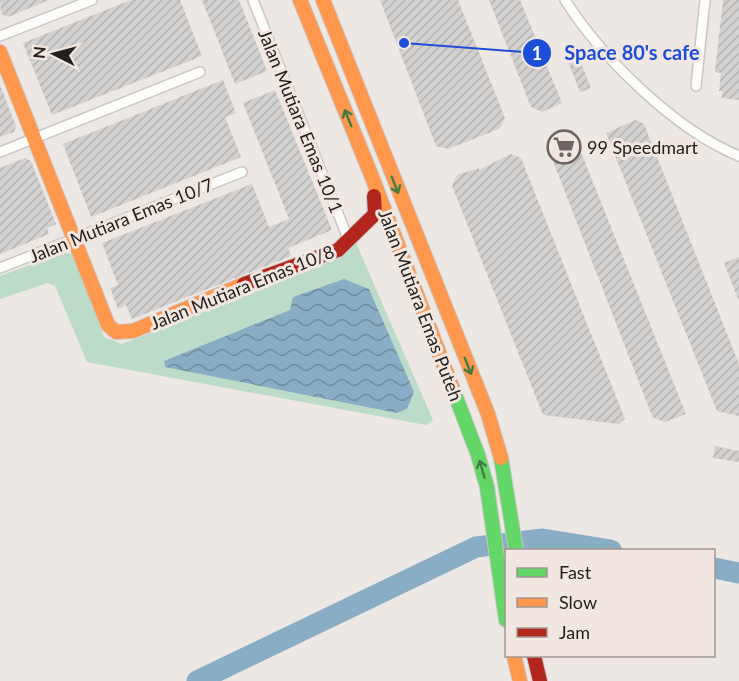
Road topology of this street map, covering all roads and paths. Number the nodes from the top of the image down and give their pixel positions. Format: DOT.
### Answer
graph roads {
  1 [pos="92,0"];
  2 [pos="253,0"];
  3 [pos="300,0"];
  4 [pos="323,0"];
  5 [pos="565,0"];
  6 [pos="705,0"];
  7 [pos="0,36"];
  8 [pos="0,52"];
  9 [pos="201,72"];
  10 [pos="696,86"];
  11 [pos="34,139"];
  12 [pos="0,152"];
  13 [pos="739,156"];
  14 [pos="242,172"];
  15 [pos="370,172"];
  16 [pos="74,239"];
  17 [pos="349,241"];
  18 [pos="0,268"];
  19 [pos="516,549"];
  20 [pos="505,608"];
  21 [pos="514,657"];
  22 [pos="534,657"];
  23 [pos="520,681"];
  24 [pos="540,681"];
  1 -- 7 [label="street"];
  2 -- 17 [label="street, Jalan Mutiara Emas 10/1"];
  15 -- 3 [label="street, Jalan Mutiara Emas Puteh, one-way"];
  4 -- 19 [label="street, Jalan Mutiara Emas Puteh, one-way"];
  5 -- 13 [label="street"];
  6 -- 10 [label="street"];
  8 -- 11 [label="street"];
  9 -- 11 [label="street"];
  11 -- 12 [label="street"];
  11 -- 16 [label="street"];
  14 -- 16 [label="street, Jalan Mutiara Emas 10/7"];
  15 -- 17 [label="street, Jalan Mutiara Emas 10/8"];
  20 -- 15 [label="street, Jalan Mutiara Emas Puteh, one-way"];
  16 -- 17 [label="street, Jalan Mutiara Emas 10/8"];
  16 -- 18 [label="street, Jalan Mutiara Emas 10/7"];
  21 -- 23 [label="street"];
  22 -- 24 [label="street"];
}
